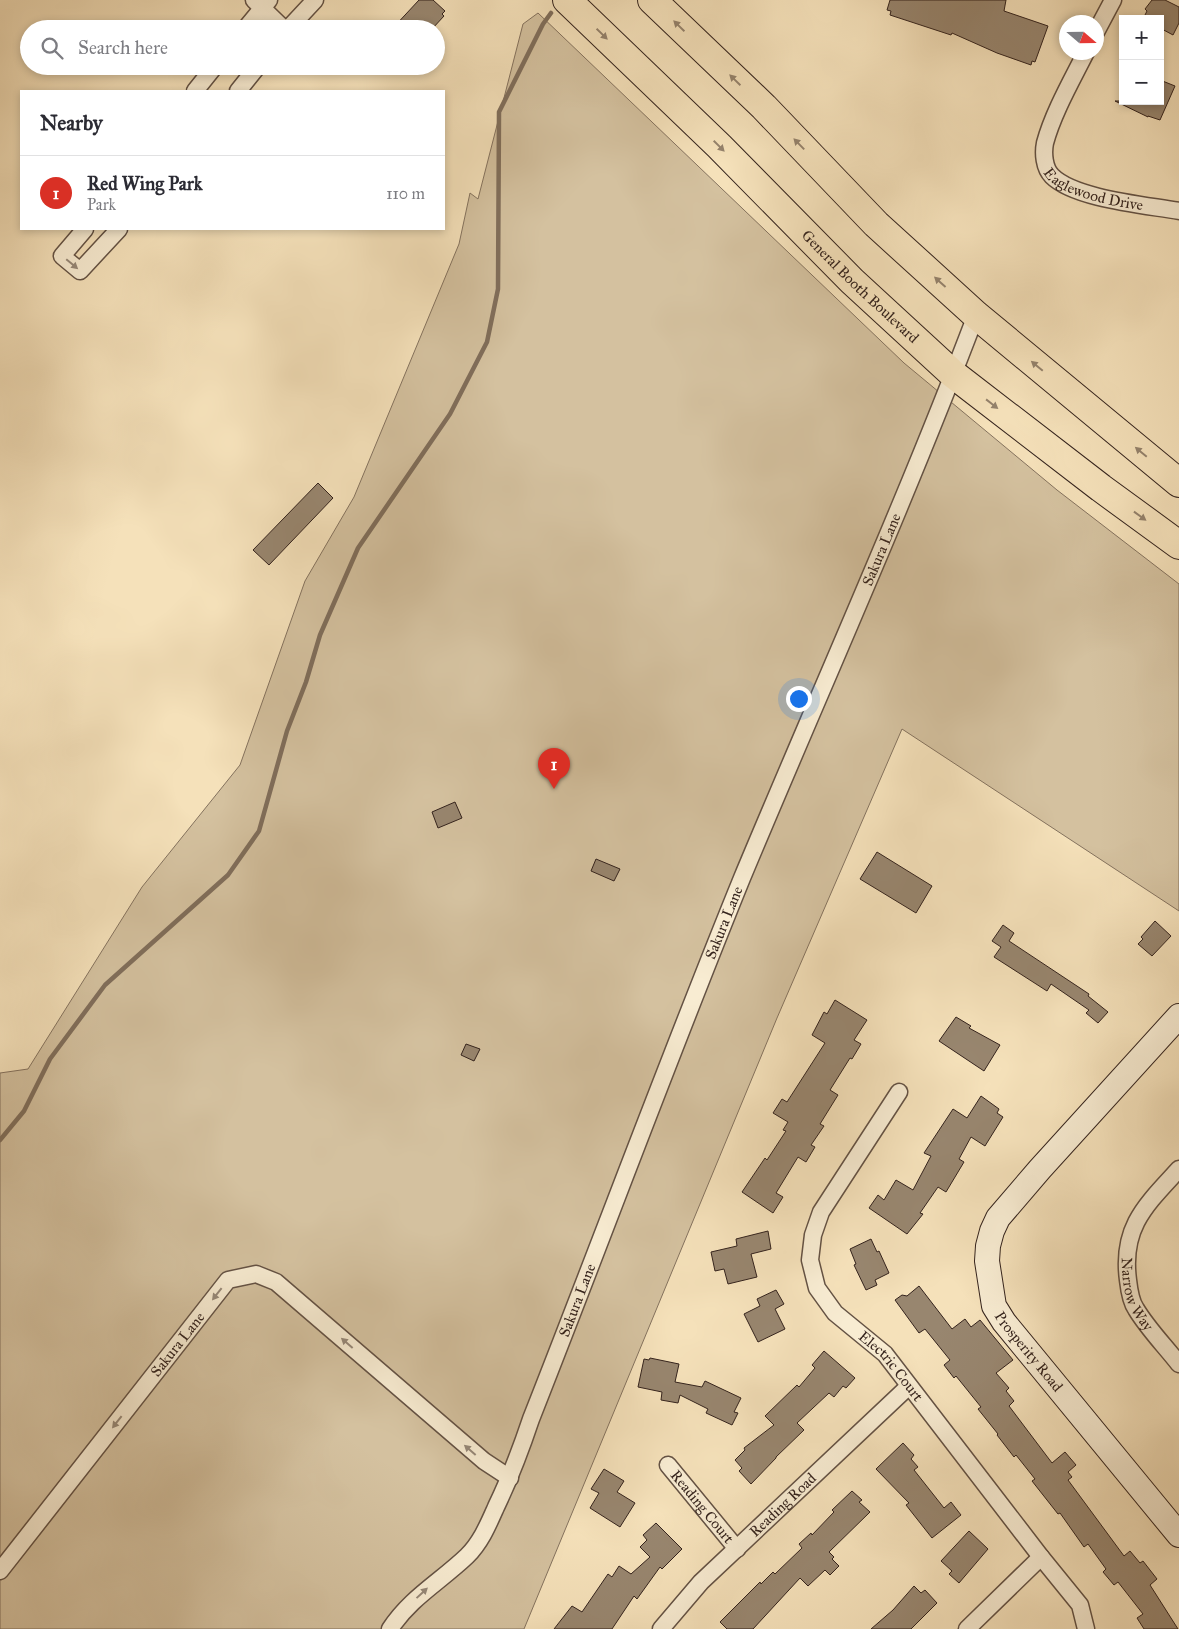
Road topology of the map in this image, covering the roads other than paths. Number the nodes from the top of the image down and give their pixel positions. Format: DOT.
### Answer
graph roads {
  1 [pos="315,0"];
  2 [pos="567,0"];
  3 [pos="652,0"];
  4 [pos="1108,1"];
  5 [pos="262,2"];
  6 [pos="1103,15"];
  7 [pos="251,20"];
  8 [pos="278,20"];
  9 [pos="295,20"];
  10 [pos="1082,60"];
  11 [pos="208,75"];
  12 [pos="251,75"];
  13 [pos="196,90"];
  14 [pos="239,90"];
  15 [pos="1179,211"];
  16 [pos="84,230"];
  17 [pos="118,230"];
  18 [pos="976,315"];
  19 [pos="954,374"];
  20 [pos="1179,483"];
  21 [pos="1179,545"];
  22 [pos="1179,1016"];
  23 [pos="899,1092"];
  24 [pos="1179,1169"];
  25 [pos="1179,1364"];
  26 [pos="909,1386"];
  27 [pos="668,1465"];
  28 [pos="510,1478"];
  29 [pos="1179,1535"];
  30 [pos="737,1549"];
  31 [pos="1041,1557"];
  32 [pos="0,1571"];
  33 [pos="390,1629"];
  34 [pos="661,1629"];
  35 [pos="967,1629"];
  36 [pos="1086,1629"];
  1 -- 9 [label="street"];
  2 -- 19 [label="highway, General Booth Boulevard, one-way"];
  18 -- 3 [label="highway, one-way"];
  4 -- 6 [label="street"];
  5 -- 7 [label="street"];
  5 -- 8 [label="street"];
  10 -- 15 [label="street, Eaglewood Drive"];
  11 -- 13 [label="street"];
  12 -- 14 [label="street"];
  16 -- 17 [label="street, one-way"];
  18 -- 19 [label="street, Sakura Lane"];
  20 -- 18 [label="highway, one-way"];
  19 -- 21 [label="highway, General Booth Boulevard, one-way"];
  19 -- 28 [label="street, Sakura Lane"];
  22 -- 29 [label="street, Prosperity Road"];
  23 -- 26 [label="street, Electric Court"];
  24 -- 25 [label="street, Narrow Way"];
  26 -- 30 [label="street, Reading Road"];
  26 -- 31 [label="street, Electric Court"];
  27 -- 30 [label="street, Reading Court"];
  28 -- 32 [label="street, Sakura Lane, one-way"];
  33 -- 28 [label="street, Sakura Lane, one-way"];
  30 -- 34 [label="street, Reading Road"];
  31 -- 35 [label="street"];
  31 -- 36 [label="street, Electric Court"];
}
